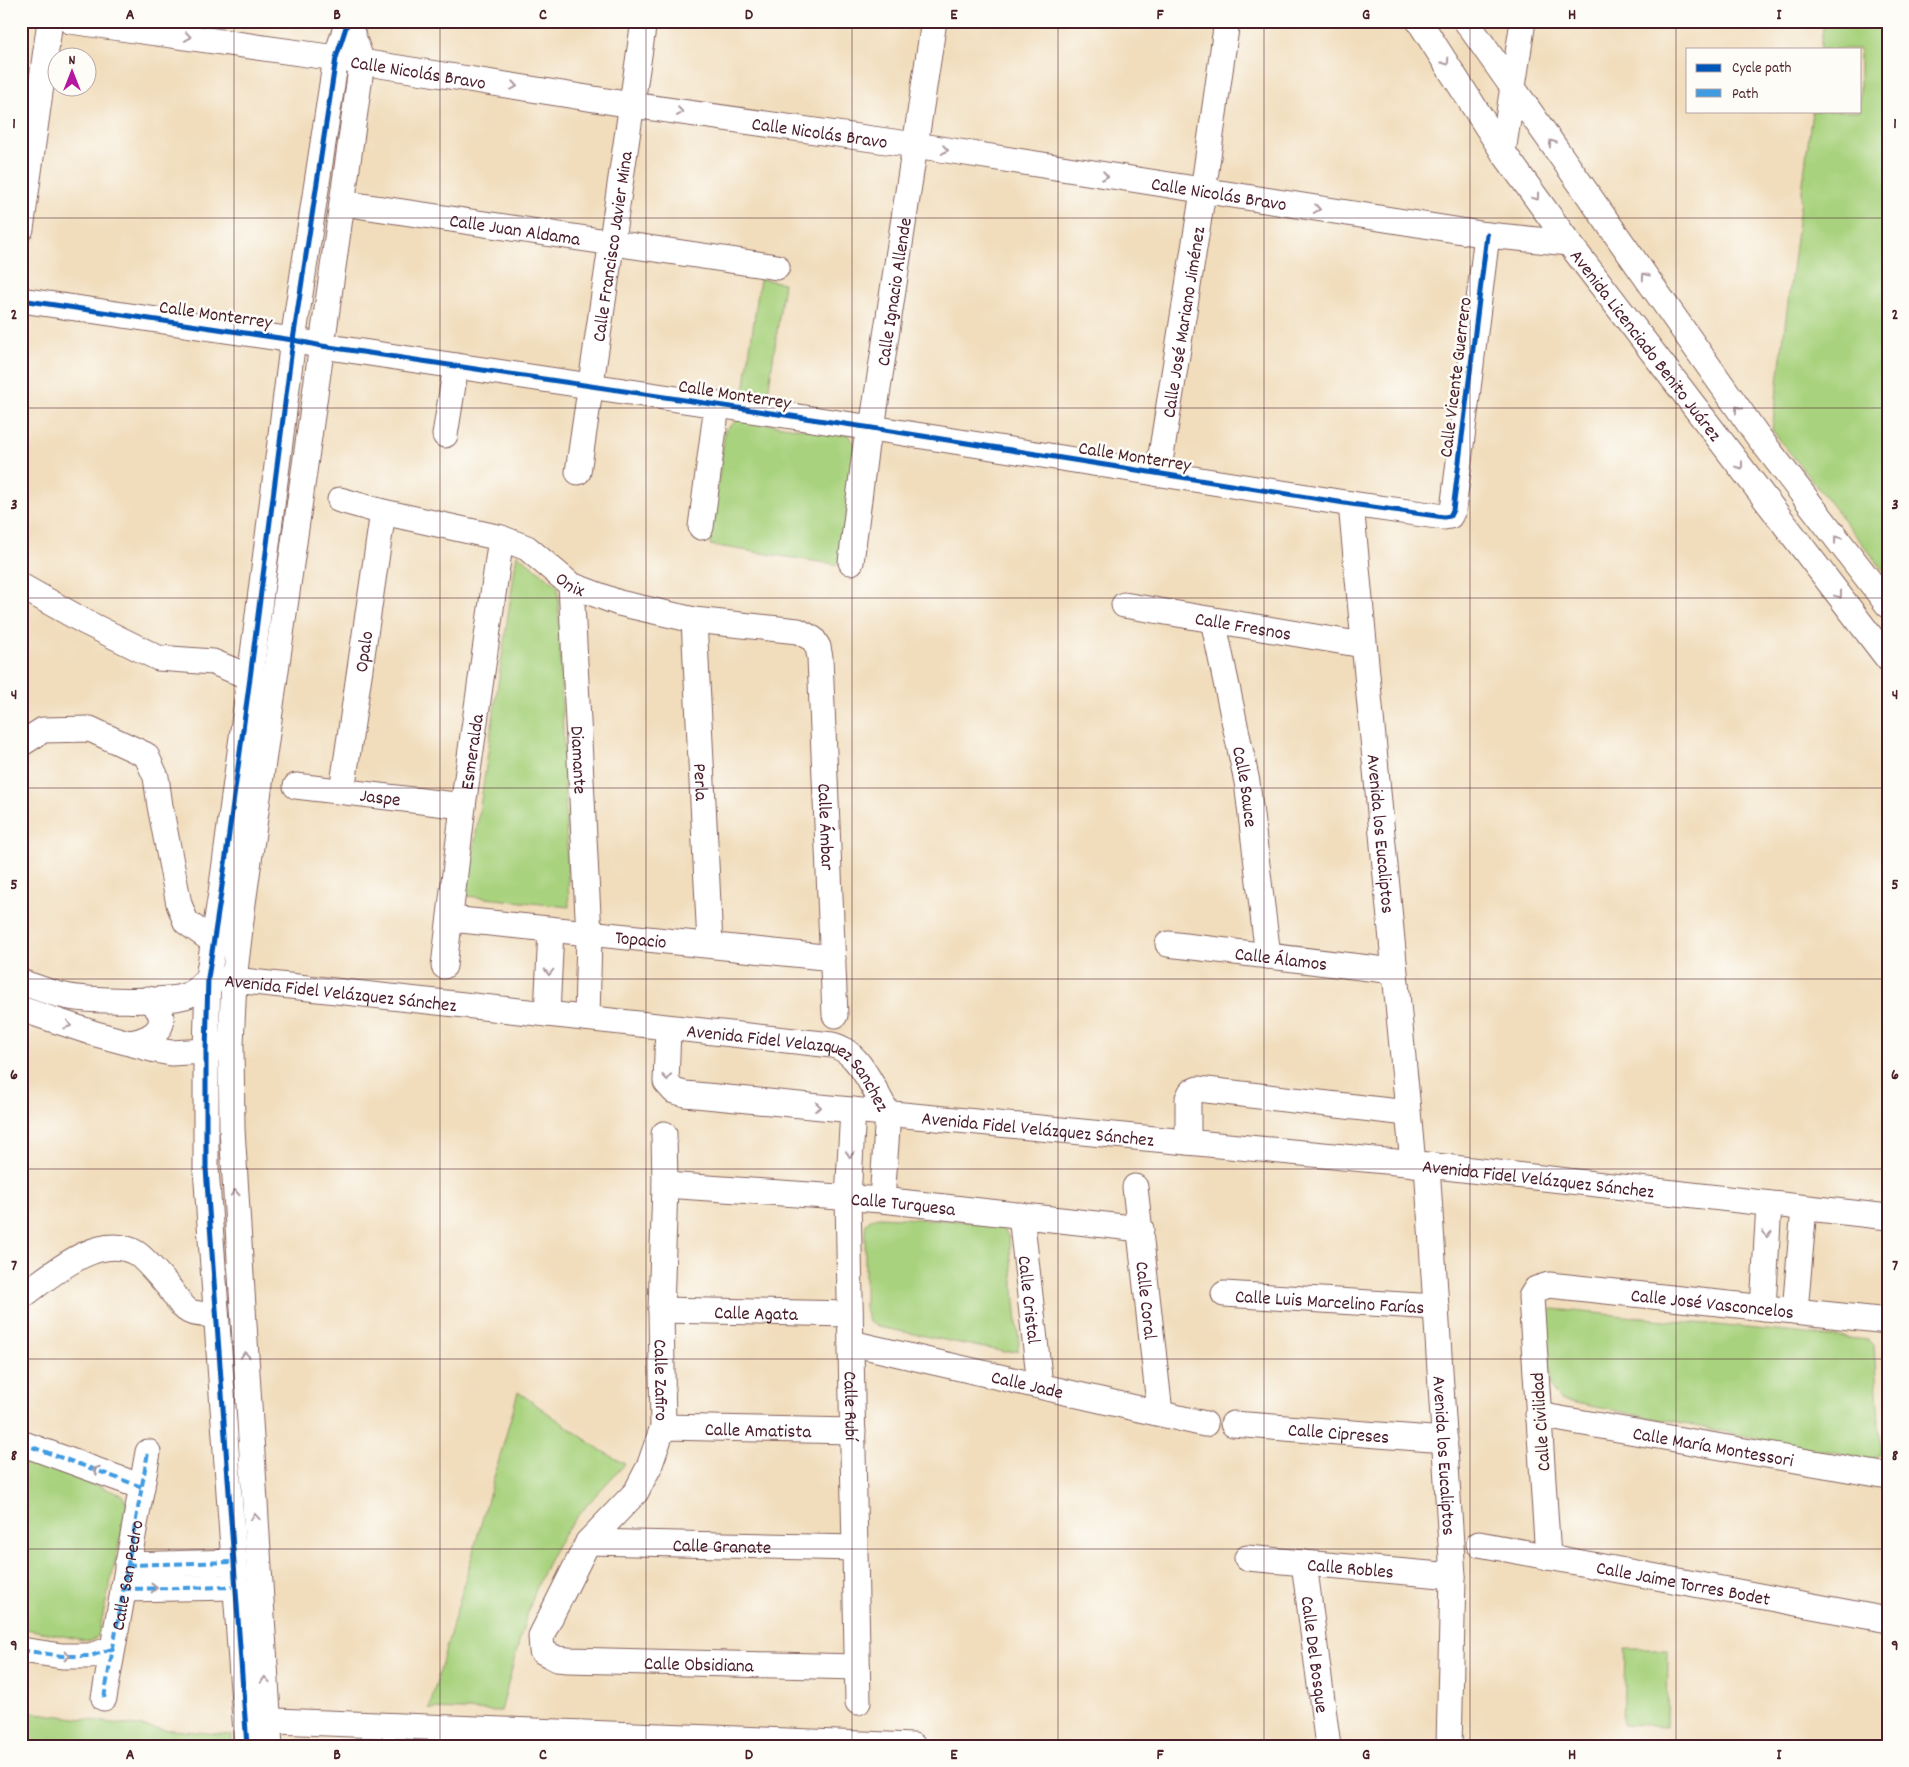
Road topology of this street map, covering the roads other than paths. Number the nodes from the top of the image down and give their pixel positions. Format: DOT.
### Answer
graph roads {
  1 [pos="50,21"];
  2 [pos="70,21"];
  3 [pos="644,21"];
  4 [pos="934,21"];
  5 [pos="1227,21"];
  6 [pos="1419,21"];
  7 [pos="1466,21"];
  8 [pos="1523,21"];
  9 [pos="348,22"];
  10 [pos="336,58"];
  11 [pos="362,62"];
  12 [pos="1513,88"];
  13 [pos="632,105"];
  14 [pos="915,145"];
  15 [pos="1503,152"];
  16 [pos="1204,192"];
  17 [pos="342,203"];
  18 [pos="21,229"];
  19 [pos="1487,235"];
  20 [pos="612,243"];
  21 [pos="1569,243"];
  22 [pos="777,267"];
  23 [pos="21,300"];
  24 [pos="293,340"];
  25 [pos="322,346"];
  26 [pos="456,366"];
  27 [pos="591,386"];
  28 [pos="717,405"];
  29 [pos="872,428"];
  30 [pos="445,435"];
  31 [pos="578,472"];
  32 [pos="1158,474"];
  33 [pos="340,500"];
  34 [pos="1351,504"];
  35 [pos="383,512"];
  36 [pos="1444,517"];
  37 [pos="701,527"];
  38 [pos="501,538"];
  39 [pos="851,562"];
  40 [pos="571,585"];
  41 [pos="21,586"];
  42 [pos="1124,604"];
  43 [pos="1888,605"];
  44 [pos="694,620"];
  45 [pos="1213,620"];
  46 [pos="813,639"];
  47 [pos="1364,645"];
  48 [pos="1888,659"];
  49 [pos="262,682"];
  50 [pos="21,744"];
  51 [pos="296,786"];
  52 [pos="342,791"];
  53 [pos="463,806"];
  54 [pos="451,919"];
  55 [pos="551,930"];
  56 [pos="589,934"];
  57 [pos="226,944"];
  58 [pos="710,944"];
  59 [pos="1168,944"];
  60 [pos="1268,956"];
  61 [pos="833,958"];
  62 [pos="444,966"];
  63 [pos="1394,971"];
  64 [pos="208,978"];
  65 [pos="234,980"];
  66 [pos="21,982"];
  67 [pos="148,999"];
  68 [pos="21,1009"];
  69 [pos="547,1014"];
  70 [pos="835,1015"];
  71 [pos="587,1018"];
  72 [pos="668,1028"];
  73 [pos="130,1043"];
  74 [pos="231,1045"];
  75 [pos="206,1051"];
  76 [pos="853,1110"];
  77 [pos="1407,1113"];
  78 [pos="888,1114"];
  79 [pos="664,1134"];
  80 [pos="1188,1142"];
  81 [pos="1420,1165"];
  82 [pos="665,1185"];
  83 [pos="1135,1187"];
  84 [pos="848,1198"];
  85 [pos="882,1200"];
  86 [pos="1769,1204"];
  87 [pos="1804,1208"];
  88 [pos="1021,1215"];
  89 [pos="1888,1217"];
  90 [pos="1141,1229"];
  91 [pos="1536,1289"];
  92 [pos="1224,1294"];
  93 [pos="21,1297"];
  94 [pos="1436,1307"];
  95 [pos="1762,1308"];
  96 [pos="661,1310"];
  97 [pos="1795,1311"];
  98 [pos="850,1314"];
  99 [pos="215,1315"];
  100 [pos="1888,1321"];
  101 [pos="851,1343"];
  102 [pos="1040,1385"];
  103 [pos="1160,1413"];
  104 [pos="1538,1414"];
  105 [pos="1205,1424"];
  106 [pos="1233,1424"];
  107 [pos="663,1427"];
  108 [pos="853,1430"];
  109 [pos="1445,1440"];
  110 [pos="21,1443"];
  111 [pos="148,1452"];
  112 [pos="1888,1476"];
  113 [pos="142,1487"];
  114 [pos="588,1542"];
  115 [pos="1480,1544"];
  116 [pos="855,1548"];
  117 [pos="1548,1557"];
  118 [pos="1246,1558"];
  119 [pos="233,1562"];
  120 [pos="1304,1563"];
  121 [pos="1454,1576"];
  122 [pos="125,1577"];
  123 [pos="235,1587"];
  124 [pos="1888,1620"];
  125 [pos="112,1649"];
  126 [pos="21,1650"];
  127 [pos="542,1651"];
  128 [pos="858,1667"];
  129 [pos="104,1698"];
  130 [pos="858,1702"];
  131 [pos="257,1720"];
  132 [pos="453,1737"];
  133 [pos="247,1746"];
  134 [pos="270,1746"];
  135 [pos="913,1746"];
  136 [pos="1328,1746"];
  137 [pos="1449,1746"];
  1 -- 18 [label="street"];
  2 -- 10 [label="street, Calle Nicolás Bravo, one-way"];
  3 -- 13 [label="street, Calle Francisco Javier Mina"];
  4 -- 14 [label="street, Calle Ignacio Allende"];
  5 -- 16 [label="street, Calle José Mariano Jiménez"];
  6 -- 15 [label="street, Avenida Licenciado Benito Juárez, one-way"];
  7 -- 12 [label="street, Avenida Licenciado Benito Juárez"];
  8 -- 12 [label="street"];
  9 -- 10 [label="street"];
  9 -- 11 [label="street"];
  10 -- 11 [label="street, Calle Nicolás Bravo"];
  10 -- 24 [label="street"];
  11 -- 13 [label="street, Calle Nicolás Bravo, one-way"];
  11 -- 17 [label="street"];
  12 -- 15 [label="street"];
  43 -- 12 [label="street, Avenida Licenciado Benito Juárez, one-way"];
  13 -- 14 [label="street, Calle Nicolás Bravo, one-way"];
  13 -- 20 [label="street, Calle Francisco Javier Mina"];
  14 -- 16 [label="street, Calle Nicolás Bravo, one-way"];
  14 -- 29 [label="street, Calle Ignacio Allende"];
  15 -- 21 [label="street, Avenida Licenciado Benito Juárez, one-way"];
  16 -- 19 [label="street, Calle Nicolás Bravo, one-way"];
  16 -- 32 [label="street, Calle José Mariano Jiménez"];
  17 -- 20 [label="street, Calle Juan Aldama"];
  17 -- 25 [label="street"];
  19 -- 21 [label="street, Calle Nicolás Bravo"];
  19 -- 36 [label="street, Calle Vicente Guerrero"];
  20 -- 22 [label="street, Calle Juan Aldama"];
  20 -- 27 [label="street, Calle Francisco Javier Mina"];
  21 -- 48 [label="street, Avenida Licenciado Benito Juárez, one-way"];
  23 -- 24 [label="street, Calle Monterrey"];
  24 -- 25 [label="street, Calle Monterrey"];
  24 -- 49 [label="street"];
  25 -- 26 [label="street, Calle Monterrey"];
  25 -- 49 [label="street"];
  26 -- 27 [label="street, Calle Monterrey"];
  26 -- 30 [label="street"];
  27 -- 28 [label="street, Calle Monterrey"];
  27 -- 31 [label="street, Calle Francisco Javier Mina"];
  28 -- 29 [label="street, Calle Monterrey"];
  28 -- 37 [label="street"];
  29 -- 32 [label="street, Calle Monterrey"];
  29 -- 39 [label="street, Calle Ignacio Allende"];
  32 -- 34 [label="street, Calle Monterrey"];
  33 -- 35 [label="street, Onix"];
  34 -- 36 [label="street, Calle Monterrey"];
  34 -- 47 [label="street, Avenida los Eucaliptos"];
  35 -- 38 [label="street, Onix"];
  35 -- 52 [label="street, Opalo"];
  38 -- 40 [label="street, Onix"];
  38 -- 53 [label="street, Esmeralda"];
  40 -- 44 [label="street, Onix"];
  40 -- 56 [label="street, Diamante"];
  41 -- 49 [label="street"];
  42 -- 45 [label="street, Calle Fresnos"];
  44 -- 46 [label="street, Onix"];
  44 -- 58 [label="street, Perla"];
  45 -- 47 [label="street, Calle Fresnos"];
  45 -- 60 [label="street, Calle Sauce"];
  46 -- 61 [label="street, Calle Ámbar"];
  47 -- 63 [label="street, Avenida los Eucaliptos"];
  49 -- 57 [label="street"];
  50 -- 57 [label="street"];
  51 -- 52 [label="street, Jaspe"];
  52 -- 53 [label="street, Jaspe"];
  53 -- 54 [label="street, Esmeralda"];
  54 -- 55 [label="street, Topacio"];
  54 -- 62 [label="street, Esmeralda"];
  55 -- 56 [label="street, Topacio"];
  55 -- 69 [label="street, one-way"];
  56 -- 58 [label="street, Topacio"];
  56 -- 71 [label="street, Diamante"];
  57 -- 64 [label="street"];
  57 -- 65 [label="street"];
  58 -- 61 [label="street, Topacio"];
  59 -- 60 [label="street, Calle Álamos"];
  60 -- 63 [label="street, Calle Álamos"];
  61 -- 70 [label="street, Calle Ámbar"];
  63 -- 77 [label="street, Avenida los Eucaliptos"];
  64 -- 65 [label="street, Avenida Fidel Velázquez Sánchez"];
  64 -- 67 [label="street, Avenida Fidel Velázquez Sánchez"];
  64 -- 75 [label="street"];
  65 -- 69 [label="street, Avenida Fidel Velázquez Sánchez"];
  65 -- 74 [label="street"];
  66 -- 67 [label="street, Avenida Fidel Velázquez Sánchez"];
  67 -- 73 [label="street"];
  68 -- 73 [label="street, one-way"];
  69 -- 71 [label="street, Avenida Fidel Velázquez Sánchez"];
  71 -- 72 [label="street, Avenida Fidel Velázquez Sánchez"];
  72 -- 76 [label="street, Avenida Fidel Velazquez Sanchez, one-way"];
  72 -- 78 [label="street, Avenida Fidel Velazquez Sanchez"];
  73 -- 75 [label="street"];
  74 -- 75 [label="street"];
  131 -- 74 [label="street, one-way"];
  75 -- 99 [label="street"];
  76 -- 78 [label="street, Avenida Fidel Velazquez Sanchez"];
  76 -- 84 [label="street, Calle Rubí, one-way"];
  77 -- 80 [label="street"];
  77 -- 81 [label="street, Avenida los Eucaliptos"];
  78 -- 80 [label="street, Avenida Fidel Velázquez Sánchez"];
  78 -- 85 [label="street"];
  79 -- 82 [label="street, Calle Zafiro"];
  80 -- 81 [label="street, Avenida Fidel Velázquez Sánchez"];
  81 -- 86 [label="street, Avenida Fidel Velázquez Sánchez"];
  81 -- 94 [label="street, Avenida los Eucaliptos"];
  82 -- 84 [label="street, Calle Turquesa"];
  82 -- 96 [label="street, Calle Zafiro"];
  83 -- 90 [label="street, Calle Coral"];
  84 -- 85 [label="street, Calle Turquesa"];
  84 -- 98 [label="street, Calle Rubí"];
  85 -- 88 [label="street, Calle Turquesa"];
  86 -- 87 [label="street, Avenida Fidel Velázquez Sánchez"];
  86 -- 95 [label="street, one-way"];
  87 -- 89 [label="street, Avenida Fidel Velázquez Sánchez"];
  87 -- 97 [label="street"];
  88 -- 90 [label="street, Calle Turquesa"];
  88 -- 102 [label="street, Calle Cristal"];
  90 -- 103 [label="street, Calle Coral"];
  91 -- 95 [label="street, Calle José Vasconcelos"];
  91 -- 104 [label="street, Calle Civilidad"];
  92 -- 94 [label="street, Calle Luis Marcelino Farías"];
  93 -- 99 [label="street"];
  94 -- 109 [label="street, Avenida los Eucaliptos"];
  95 -- 97 [label="street, Calle José Vasconcelos"];
  96 -- 98 [label="street, Calle Agata"];
  96 -- 107 [label="street, Calle Zafiro"];
  97 -- 100 [label="street, Calle José Vasconcelos"];
  98 -- 101 [label="street, Calle Rubí"];
  99 -- 119 [label="street"];
  101 -- 102 [label="street, Calle Jade"];
  101 -- 108 [label="street, Calle Rubí"];
  102 -- 103 [label="street, Calle Jade"];
  103 -- 105 [label="street, Calle Jade"];
  104 -- 112 [label="street, Calle María Montessori"];
  104 -- 117 [label="street, Calle Civilidad"];
  106 -- 109 [label="street, Calle Cipreses"];
  107 -- 108 [label="street, Calle Amatista"];
  107 -- 114 [label="street, Calle Zafiro"];
  108 -- 116 [label="street, Calle Rubí"];
  109 -- 121 [label="street, Avenida los Eucaliptos"];
  113 -- 110 [label="street, one-way"];
  111 -- 113 [label="street, Calle San Pedro"];
  113 -- 122 [label="street, Calle San Pedro"];
  114 -- 116 [label="street, Calle Granate"];
  114 -- 127 [label="street, Calle Zafiro"];
  115 -- 117 [label="street, Calle Jaime Torres Bodet"];
  116 -- 128 [label="street, Calle Rubí"];
  117 -- 124 [label="street, Calle Jaime Torres Bodet"];
  118 -- 120 [label="street, Calle Robles"];
  119 -- 122 [label="street"];
  119 -- 123 [label="street"];
  120 -- 121 [label="street, Calle Robles"];
  120 -- 136 [label="street, Calle Del Bosque"];
  121 -- 137 [label="street, Avenida los Eucaliptos"];
  122 -- 123 [label="street, one-way"];
  122 -- 125 [label="street, Calle San Pedro"];
  123 -- 131 [label="street"];
  126 -- 125 [label="street, one-way"];
  125 -- 129 [label="street, Calle San Pedro"];
  127 -- 128 [label="street, Calle Obsidiana"];
  128 -- 130 [label="street, Calle Rubí"];
  131 -- 132 [label="street"];
  131 -- 133 [label="street"];
  131 -- 134 [label="street"];
  132 -- 135 [label="street"];
}
